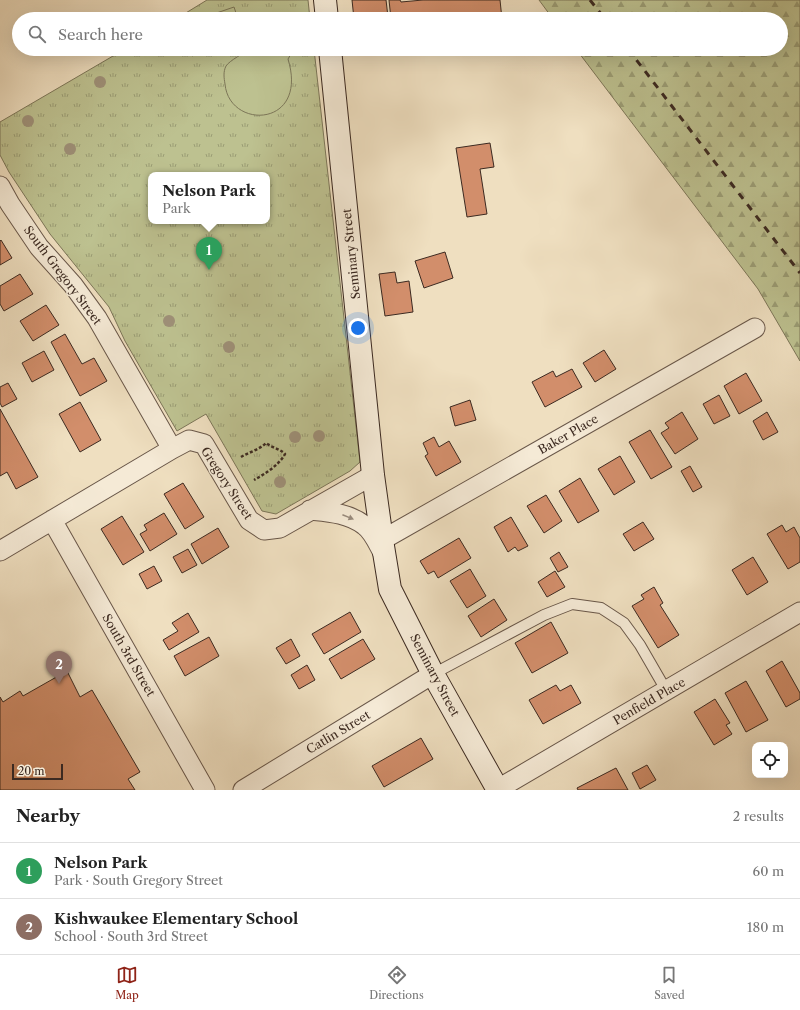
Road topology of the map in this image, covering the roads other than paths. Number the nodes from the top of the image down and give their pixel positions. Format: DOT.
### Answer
graph roads {
  1 [pos="325,0"];
  2 [pos="326,12"];
  3 [pos="331,56"];
  4 [pos="0,186"];
  5 [pos="755,328"];
  6 [pos="172,449"];
  7 [pos="373,475"];
  8 [pos="310,510"];
  9 [pos="52,520"];
  10 [pos="383,547"];
  11 [pos="0,551"];
  12 [pos="800,612"];
  13 [pos="433,674"];
  14 [pos="666,690"];
  15 [pos="205,790"];
  16 [pos="243,790"];
  17 [pos="498,790"];
  1 -- 2 [label="street"];
  3 -- 7 [label="street, Seminary Street"];
  4 -- 6 [label="street, South Gregory Street"];
  5 -- 10 [label="street, Baker Place"];
  6 -- 8 [label="street, Gregory Street"];
  6 -- 9 [label="street, Gregory Street"];
  7 -- 8 [label="street, Gregory Street"];
  7 -- 10 [label="street, Seminary Street"];
  8 -- 10 [label="street, Seminary Street, one-way"];
  9 -- 11 [label="street, Gregory Street"];
  9 -- 15 [label="street, South 3rd Street"];
  10 -- 13 [label="street, Seminary Street"];
  12 -- 14 [label="street, Penfield Place"];
  13 -- 14 [label="lane"];
  13 -- 16 [label="street, Catlin Street"];
  13 -- 17 [label="street, Seminary Street"];
  14 -- 17 [label="street, Penfield Place"];
}
